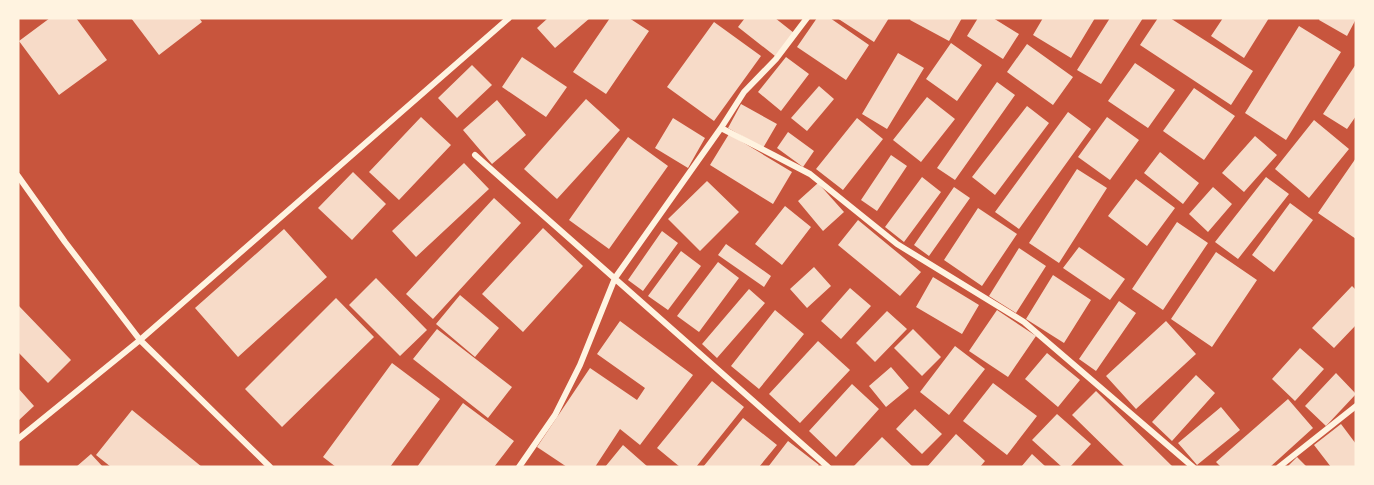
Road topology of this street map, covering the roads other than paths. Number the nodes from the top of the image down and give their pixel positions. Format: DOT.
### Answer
graph roads {
  1 [pos="508,18"];
  2 [pos="807,18"];
  3 [pos="721,128"];
  4 [pos="476,154"];
  5 [pos="18,176"];
  6 [pos="615,278"];
  7 [pos="140,340"];
  8 [pos="1356,406"];
  9 [pos="18,439"];
  10 [pos="270,467"];
  11 [pos="519,467"];
  12 [pos="828,467"];
  13 [pos="1193,467"];
  14 [pos="1280,467"];
  1 -- 7 [label="street"];
  2 -- 3 [label="street"];
  3 -- 6 [label="street"];
  3 -- 13 [label="street"];
  4 -- 6 [label="street"];
  5 -- 7 [label="street"];
  6 -- 11 [label="street"];
  6 -- 12 [label="street"];
  7 -- 9 [label="street"];
  7 -- 10 [label="street"];
  8 -- 14 [label="street"];
}
